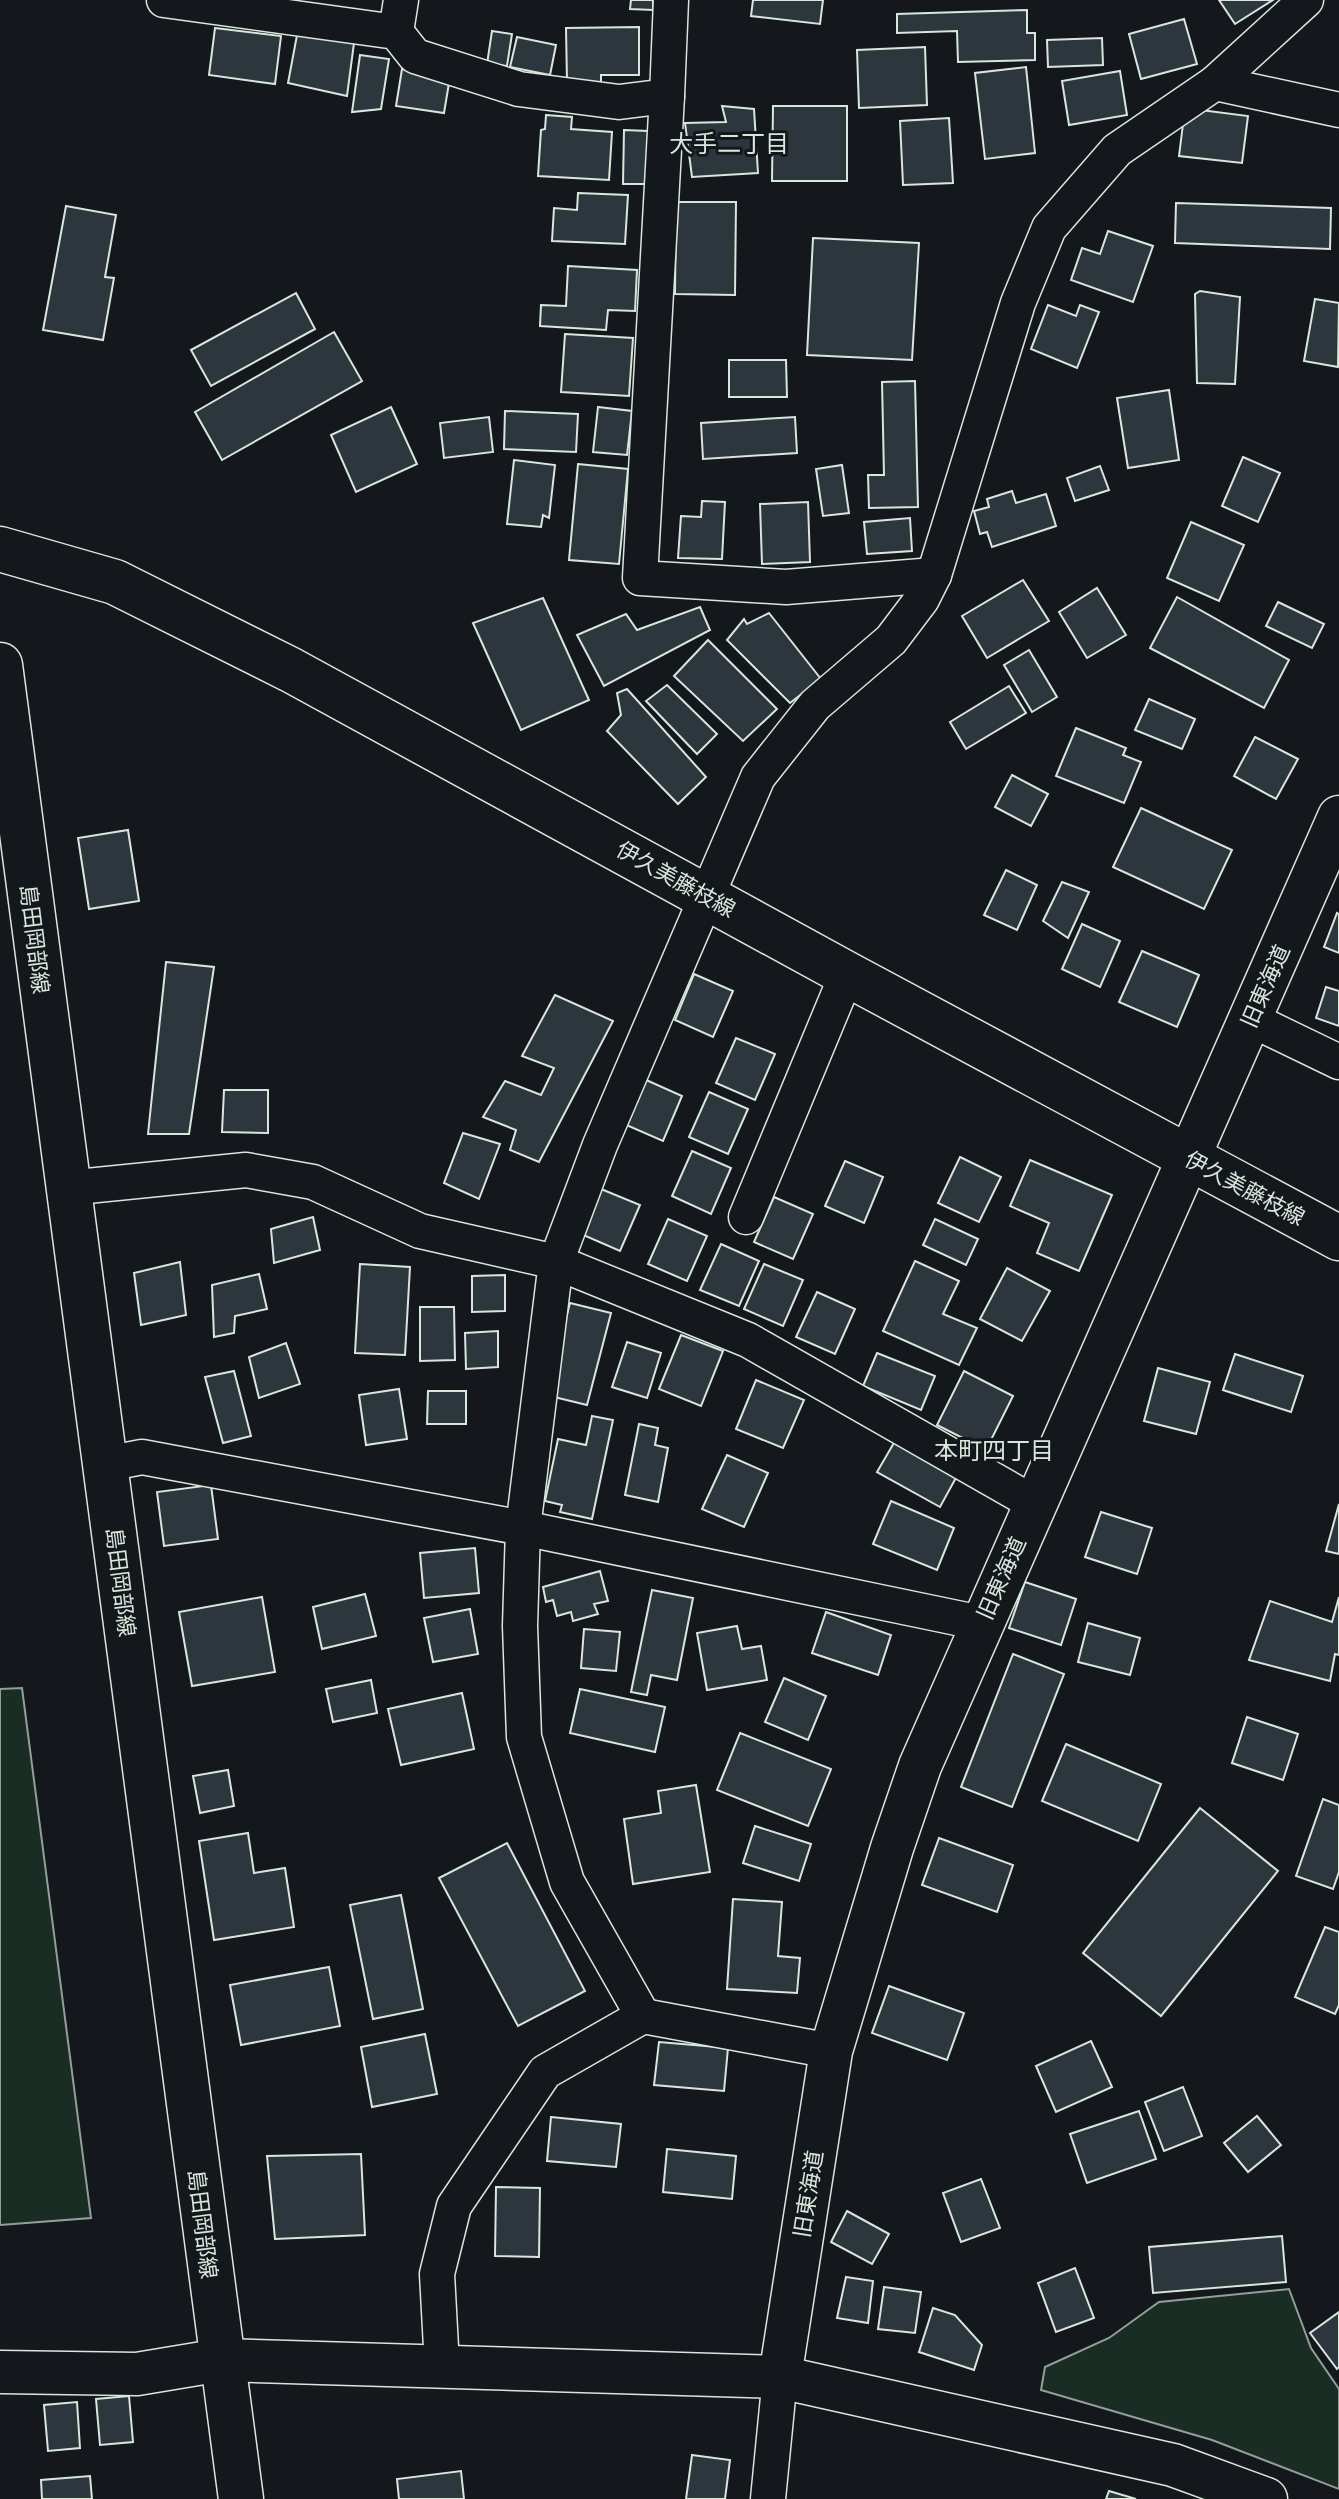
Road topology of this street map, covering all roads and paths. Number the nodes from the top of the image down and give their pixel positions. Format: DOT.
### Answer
graph roads {
  1 [pos="164,0"];
  2 [pos="671,0"];
  3 [pos="1306,0"];
  4 [pos="399,16"];
  5 [pos="1215,83"];
  6 [pos="667,96"];
  7 [pos="1339,110"];
  8 [pos="0,549"];
  9 [pos="934,575"];
  10 [pos="0,665"];
  11 [pos="1339,817"];
  12 [pos="707,895"];
  13 [pos="847,974"];
  14 [pos="1250,1019"];
  15 [pos="1339,1062"];
  16 [pos="1188,1158"];
  17 [pos="67,1188"];
  18 [pos="746,1217"];
  19 [pos="1339,1238"];
  20 [pos="556,1262"];
  21 [pos="106,1464"];
  22 [pos="1034,1503"];
  23 [pos="523,1528"];
  24 [pos="981,1623"];
  25 [pos="643,2016"];
  26 [pos="831,2051"];
  27 [pos="221,2360"];
  28 [pos="442,2366"];
  29 [pos="0,2372"];
  30 [pos="780,2377"];
  31 [pos="241,2499"];
  32 [pos="768,2499"];
  33 [pos="1266,2499"];
  1 -- 4 [label="street"];
  2 -- 6 [label="street"];
  3 -- 5 [label="street"];
  4 -- 6 [label="street"];
  5 -- 7 [label="street"];
  5 -- 9 [label="street"];
  6 -- 9 [label="street"];
  8 -- 12 [label="main road, 伊久美藤枝線"];
  9 -- 12 [label="street"];
  10 -- 17 [label="main road, 島田岡部線"];
  11 -- 14 [label="street, 旧東海道"];
  12 -- 13 [label="main road, 伊久美藤枝線"];
  12 -- 20 [label="street"];
  13 -- 16 [label="main road, 伊久美藤枝線"];
  13 -- 18 [label="street"];
  14 -- 15 [label="street"];
  14 -- 16 [label="street, 旧東海道"];
  16 -- 19 [label="main road, 伊久美藤枝線"];
  16 -- 22 [label="street, 旧東海道"];
  17 -- 20 [label="street"];
  17 -- 21 [label="main road, 島田岡部線"];
  20 -- 22 [label="street"];
  20 -- 23 [label="street"];
  21 -- 23 [label="street"];
  21 -- 27 [label="main road, 島田岡部線"];
  22 -- 24 [label="street, 旧東海道"];
  23 -- 24 [label="street"];
  23 -- 25 [label="street"];
  24 -- 26 [label="street, 旧東海道"];
  25 -- 26 [label="street"];
  25 -- 28 [label="street"];
  26 -- 30 [label="street, 旧東海道"];
  27 -- 28 [label="street"];
  27 -- 29 [label="street"];
  27 -- 31 [label="main road, 島田岡部線"];
  28 -- 30 [label="street"];
  30 -- 32 [label="street"];
  30 -- 33 [label="street"];
}
